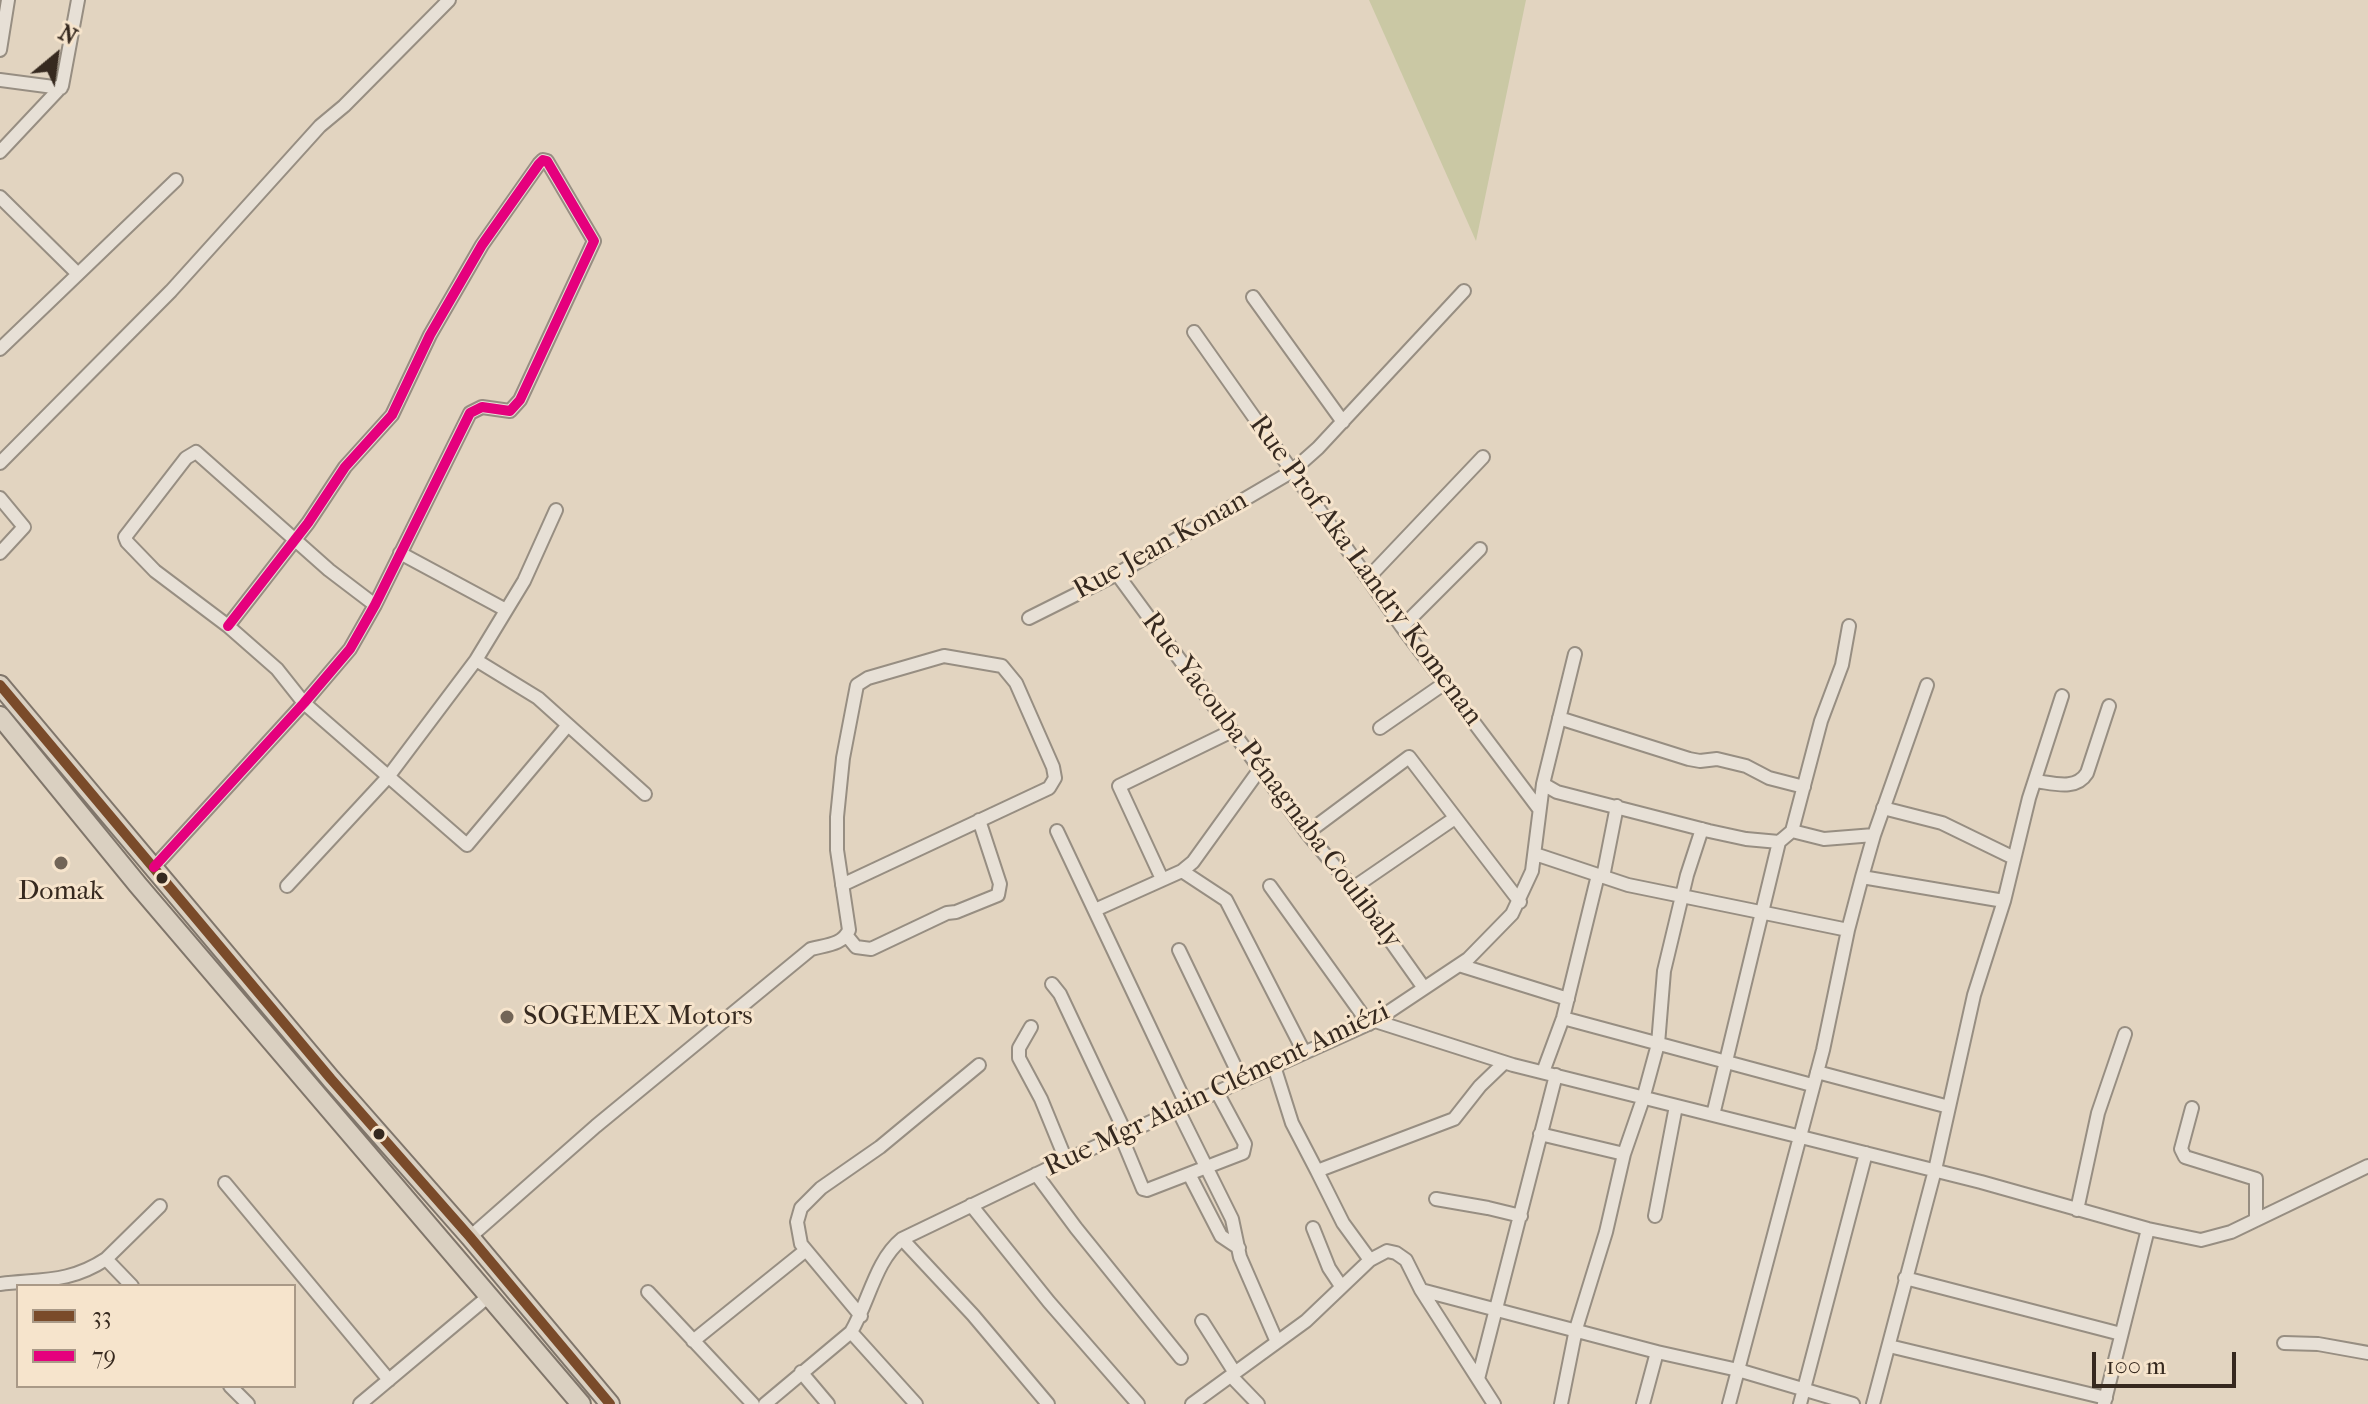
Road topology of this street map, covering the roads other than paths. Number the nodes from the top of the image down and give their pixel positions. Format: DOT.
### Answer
graph roads {
  1 [pos="8,0"];
  2 [pos="78,0"];
  3 [pos="449,0"];
  4 [pos="0,50"];
  5 [pos="0,80"];
  6 [pos="61,88"];
  7 [pos="0,152"];
  8 [pos="176,180"];
  9 [pos="0,197"];
  10 [pos="78,274"];
  11 [pos="1464,291"];
  12 [pos="1253,297"];
  13 [pos="1194,332"];
  14 [pos="0,349"];
  15 [pos="1343,422"];
  16 [pos="1483,457"];
  17 [pos="0,463"];
  18 [pos="1291,472"];
  19 [pos="0,498"];
  20 [pos="556,510"];
  21 [pos="293,539"];
  22 [pos="1480,549"];
  23 [pos="0,553"];
  24 [pos="400,553"];
  25 [pos="1117,574"];
  26 [pos="1368,578"];
  27 [pos="375,605"];
  28 [pos="506,610"];
  29 [pos="1029,618"];
  30 [pos="228,626"];
  31 [pos="1849,626"];
  32 [pos="1402,627"];
  33 [pos="1575,654"];
  34 [pos="476,660"];
  35 [pos="1445,683"];
  36 [pos="0,685"];
  37 [pos="1927,685"];
  38 [pos="2062,696"];
  39 [pos="304,703"];
  40 [pos="2109,706"];
  41 [pos="0,716"];
  42 [pos="1559,718"];
  43 [pos="568,725"];
  44 [pos="1380,728"];
  45 [pos="1232,731"];
  46 [pos="1260,769"];
  47 [pos="388,777"];
  48 [pos="2035,781"];
  49 [pos="1543,784"];
  50 [pos="1804,787"];
  51 [pos="645,794"];
  52 [pos="1617,806"];
  53 [pos="1883,808"];
  54 [pos="1539,809"];
  55 [pos="1455,818"];
  56 [pos="979,820"];
  57 [pos="1702,829"];
  58 [pos="1057,831"];
  59 [pos="1792,831"];
  60 [pos="1307,833"];
  61 [pos="1874,835"];
  62 [pos="1779,842"];
  63 [pos="1535,854"];
  64 [pos="2014,858"];
  65 [pos="154,867"];
  66 [pos="1182,871"];
  67 [pos="1600,876"];
  68 [pos="1862,877"];
  69 [pos="1162,879"];
  70 [pos="842,885"];
  71 [pos="287,886"];
  72 [pos="1270,886"];
  73 [pos="1353,888"];
  74 [pos="1682,896"];
  75 [pos="2004,901"];
  76 [pos="1520,902"];
  77 [pos="1095,910"];
  78 [pos="1764,912"];
  79 [pos="1848,930"];
  80 [pos="847,936"];
  81 [pos="1179,950"];
  82 [pos="1459,965"];
  83 [pos="1052,984"];
  84 [pos="1424,988"];
  85 [pos="1568,999"];
  86 [pos="1563,1018"];
  87 [pos="1372,1022"];
  88 [pos="1031,1027"];
  89 [pos="2125,1034"];
  90 [pos="1658,1044"];
  91 [pos="1304,1052"];
  92 [pos="1504,1063"];
  93 [pos="1726,1063"];
  94 [pos="979,1065"];
  95 [pos="1274,1066"];
  96 [pos="1817,1072"];
  97 [pos="1550,1073"];
  98 [pos="1242,1081"];
  99 [pos="1812,1085"];
  100 [pos="1217,1092"];
  101 [pos="1643,1099"];
  102 [pos="1676,1106"];
  103 [pos="1949,1107"];
  104 [pos="1182,1108"];
  105 [pos="2192,1108"];
  106 [pos="1713,1115"];
  107 [pos="1540,1134"];
  108 [pos="1123,1135"];
  109 [pos="1799,1137"];
  110 [pos="1866,1153"];
  111 [pos="1624,1154"];
  112 [pos="1066,1160"];
  113 [pos="2368,1166"];
  114 [pos="1206,1167"];
  115 [pos="1935,1170"];
  116 [pos="1317,1171"];
  117 [pos="1036,1174"];
  118 [pos="1189,1174"];
  119 [pos="225,1183"];
  120 [pos="1436,1199"];
  121 [pos="971,1205"];
  122 [pos="160,1206"];
  123 [pos="2077,1210"];
  124 [pos="1521,1216"];
  125 [pos="1655,1216"];
  126 [pos="2256,1220"];
  127 [pos="1313,1228"];
  128 [pos="2148,1229"];
  129 [pos="470,1237"];
  130 [pos="902,1239"];
  131 [pos="1239,1248"];
  132 [pos="806,1250"];
  133 [pos="106,1259"];
  134 [pos="1370,1260"];
  135 [pos="1905,1278"];
  136 [pos="0,1284"];
  137 [pos="130,1284"];
  138 [pos="1341,1286"];
  139 [pos="1421,1290"];
  140 [pos="648,1292"];
  141 [pos="490,1295"];
  142 [pos="1497,1309"];
  143 [pos="861,1316"];
  144 [pos="1202,1321"];
  145 [pos="1576,1329"];
  146 [pos="851,1332"];
  147 [pos="2121,1334"];
  148 [pos="693,1341"];
  149 [pos="1277,1342"];
  150 [pos="2284,1343"];
  151 [pos="1889,1346"];
  152 [pos="1657,1352"];
  153 [pos="2368,1353"];
  154 [pos="1181,1358"];
  155 [pos="1738,1370"];
  156 [pos="801,1372"];
  157 [pos="1233,1374"];
  158 [pos="1478,1379"];
  159 [pos="389,1380"];
  160 [pos="232,1388"];
  161 [pos="1804,1389"];
  162 [pos="2105,1401"];
  163 [pos="248,1404"];
  164 [pos="360,1404"];
  165 [pos="581,1404"];
  166 [pos="610,1404"];
  167 [pos="753,1404"];
  168 [pos="765,1404"];
  169 [pos="828,1404"];
  170 [pos="916,1404"];
  171 [pos="1048,1404"];
  172 [pos="1138,1404"];
  173 [pos="1192,1404"];
  174 [pos="1258,1404"];
  175 [pos="1494,1404"];
  176 [pos="1561,1404"];
  177 [pos="1643,1404"];
  178 [pos="1729,1404"];
  179 [pos="1800,1404"];
  180 [pos="1853,1404"];
  181 [pos="1873,1404"];
  1 -- 4 [label="street"];
  2 -- 6 [label="street"];
  3 -- 17 [label="street"];
  5 -- 6 [label="street"];
  6 -- 7 [label="street"];
  8 -- 10 [label="street"];
  9 -- 10 [label="street"];
  10 -- 14 [label="street"];
  11 -- 15 [label="street, Rue Jean Konan"];
  12 -- 15 [label="street"];
  13 -- 18 [label="street, Rue Prof Aka Landry Komenan"];
  15 -- 18 [label="street, Rue Jean Konan"];
  16 -- 26 [label="street"];
  18 -- 25 [label="street, Rue Jean Konan"];
  18 -- 26 [label="street, Rue Prof Aka Landry Komenan"];
  19 -- 23 [label="street"];
  20 -- 28 [label="street"];
  21 -- 24 [label="street"];
  21 -- 27 [label="street"];
  21 -- 30 [label="street"];
  21 -- 30 [label="street"];
  22 -- 32 [label="street"];
  24 -- 27 [label="street"];
  24 -- 28 [label="street"];
  25 -- 29 [label="street, Rue Jean Konan"];
  25 -- 45 [label="street, Rue Yacouba Pénagnaba Coulibaly"];
  26 -- 32 [label="street, Rue Prof Aka Landry Komenan"];
  27 -- 39 [label="street"];
  28 -- 34 [label="street"];
  30 -- 39 [label="street"];
  31 -- 50 [label="street"];
  32 -- 35 [label="street, Rue Prof Aka Landry Komenan"];
  33 -- 42 [label="street, Rue Mgr Alain Clément Amiézi"];
  34 -- 43 [label="street"];
  34 -- 47 [label="street"];
  35 -- 44 [label="street"];
  35 -- 54 [label="street, Rue Prof Aka Landry Komenan"];
  36 -- 65 [label="main road"];
  37 -- 53 [label="street"];
  38 -- 48 [label="street"];
  39 -- 47 [label="street"];
  39 -- 65 [label="street"];
  40 -- 48 [label="street"];
  41 -- 141 [label="main road"];
  42 -- 49 [label="street, Rue Mgr Alain Clément Amiézi"];
  42 -- 50 [label="street"];
  43 -- 47 [label="street"];
  43 -- 51 [label="street"];
  45 -- 46 [label="street, Rue Yacouba Pénagnaba Coulibaly"];
  45 -- 69 [label="street"];
  46 -- 60 [label="street, Rue Yacouba Pénagnaba Coulibaly"];
  46 -- 66 [label="street"];
  47 -- 71 [label="street"];
  48 -- 64 [label="street"];
  49 -- 52 [label="street"];
  49 -- 54 [label="street, Rue Mgr Alain Clément Amiézi"];
  50 -- 59 [label="street"];
  52 -- 57 [label="street"];
  52 -- 67 [label="street"];
  53 -- 61 [label="street"];
  53 -- 64 [label="street"];
  54 -- 63 [label="street, Rue Mgr Alain Clément Amiézi"];
  55 -- 60 [label="street"];
  55 -- 73 [label="street"];
  55 -- 76 [label="street"];
  56 -- 70 [label="street"];
  56 -- 70 [label="street"];
  56 -- 80 [label="street"];
  57 -- 62 [label="street"];
  57 -- 74 [label="street"];
  58 -- 77 [label="street"];
  59 -- 61 [label="street"];
  59 -- 62 [label="street"];
  60 -- 73 [label="street, Rue Yacouba Pénagnaba Coulibaly"];
  61 -- 68 [label="street"];
  62 -- 78 [label="street"];
  63 -- 67 [label="street"];
  63 -- 76 [label="street, Rue Mgr Alain Clément Amiézi"];
  64 -- 75 [label="street"];
  65 -- 129 [label="main road"];
  66 -- 69 [label="street"];
  66 -- 91 [label="street"];
  67 -- 74 [label="street"];
  67 -- 85 [label="street"];
  68 -- 75 [label="street"];
  68 -- 79 [label="street"];
  69 -- 77 [label="street"];
  70 -- 80 [label="street"];
  72 -- 87 [label="street"];
  73 -- 84 [label="street, Rue Yacouba Pénagnaba Coulibaly"];
  74 -- 78 [label="street"];
  74 -- 90 [label="street"];
  75 -- 103 [label="street"];
  76 -- 82 [label="street, Rue Mgr Alain Clément Amiézi"];
  77 -- 104 [label="street"];
  78 -- 79 [label="street"];
  78 -- 93 [label="street"];
  79 -- 96 [label="street"];
  80 -- 129 [label="street"];
  81 -- 98 [label="street"];
  82 -- 84 [label="street, Rue Mgr Alain Clément Amiézi"];
  82 -- 85 [label="street"];
  83 -- 108 [label="street"];
  84 -- 87 [label="street, Rue Mgr Alain Clément Amiézi"];
  85 -- 86 [label="street"];
  86 -- 90 [label="street"];
  86 -- 97 [label="street"];
  87 -- 91 [label="street, Rue Mgr Alain Clément Amiézi"];
  87 -- 92 [label="street"];
  88 -- 112 [label="street"];
  89 -- 123 [label="street"];
  90 -- 93 [label="street"];
  90 -- 101 [label="street"];
  91 -- 95 [label="street, Rue Mgr Alain Clément Amiézi"];
  92 -- 97 [label="street"];
  92 -- 116 [label="street"];
  93 -- 99 [label="street"];
  93 -- 106 [label="street"];
  94 -- 132 [label="street"];
  95 -- 98 [label="street, Rue Mgr Alain Clément Amiézi"];
  95 -- 116 [label="street"];
  96 -- 99 [label="street"];
  96 -- 103 [label="street"];
  97 -- 101 [label="street"];
  97 -- 107 [label="street"];
  98 -- 100 [label="street, Rue Mgr Alain Clément Amiézi"];
  99 -- 109 [label="street"];
  100 -- 104 [label="street, Rue Mgr Alain Clément Amiézi"];
  100 -- 114 [label="street"];
  101 -- 102 [label="street"];
  101 -- 111 [label="street"];
  102 -- 106 [label="street"];
  102 -- 125 [label="street"];
  103 -- 115 [label="street"];
  104 -- 108 [label="street, Rue Mgr Alain Clément Amiézi"];
  104 -- 114 [label="street"];
  105 -- 126 [label="street"];
  106 -- 109 [label="street"];
  107 -- 111 [label="street"];
  107 -- 124 [label="street"];
  108 -- 112 [label="street, Rue Mgr Alain Clément Amiézi"];
  108 -- 118 [label="street"];
  109 -- 110 [label="street"];
  109 -- 155 [label="street"];
  110 -- 115 [label="street"];
  110 -- 161 [label="street"];
  111 -- 145 [label="street"];
  112 -- 117 [label="street, Rue Mgr Alain Clément Amiézi"];
  113 -- 126 [label="street"];
  114 -- 118 [label="street"];
  114 -- 131 [label="street"];
  115 -- 123 [label="street"];
  115 -- 135 [label="street"];
  116 -- 134 [label="street"];
  117 -- 121 [label="street, Rue Mgr Alain Clément Amiézi"];
  117 -- 154 [label="street"];
  118 -- 131 [label="street"];
  119 -- 159 [label="street"];
  120 -- 124 [label="street"];
  121 -- 130 [label="street, Rue Mgr Alain Clément Amiézi"];
  121 -- 172 [label="street"];
  122 -- 133 [label="street"];
  123 -- 128 [label="street"];
  124 -- 142 [label="street"];
  126 -- 128 [label="street"];
  127 -- 138 [label="street"];
  128 -- 147 [label="street"];
  129 -- 166 [label="main road"];
  130 -- 143 [label="street, Rue Mgr Alain Clément Amiézi"];
  130 -- 171 [label="street"];
  131 -- 149 [label="street"];
  132 -- 143 [label="street"];
  132 -- 148 [label="street"];
  133 -- 136 [label="street"];
  133 -- 137 [label="street"];
  134 -- 138 [label="street"];
  134 -- 139 [label="street"];
  135 -- 147 [label="street"];
  135 -- 151 [label="street"];
  138 -- 149 [label="street"];
  139 -- 142 [label="street"];
  139 -- 158 [label="street"];
  140 -- 148 [label="street"];
  141 -- 159 [label="street"];
  141 -- 165 [label="main road"];
  142 -- 145 [label="street"];
  142 -- 158 [label="street"];
  143 -- 146 [label="street, Rue Mgr Alain Clément Amiézi"];
  144 -- 157 [label="street"];
  145 -- 152 [label="street"];
  145 -- 176 [label="street"];
  146 -- 156 [label="street, Rue Mgr Alain Clément Amiézi"];
  146 -- 170 [label="street"];
  147 -- 162 [label="street"];
  148 -- 167 [label="street"];
  149 -- 157 [label="street"];
  150 -- 153 [label="street"];
  151 -- 162 [label="street"];
  151 -- 181 [label="street"];
  152 -- 155 [label="street"];
  152 -- 177 [label="street"];
  155 -- 161 [label="street"];
  155 -- 178 [label="street"];
  156 -- 168 [label="street, Rue Mgr Alain Clément Amiézi"];
  156 -- 169 [label="street"];
  157 -- 173 [label="street"];
  157 -- 174 [label="street"];
  158 -- 175 [label="street"];
  159 -- 164 [label="street"];
  160 -- 163 [label="street"];
  161 -- 179 [label="street"];
  161 -- 180 [label="street"];
}
